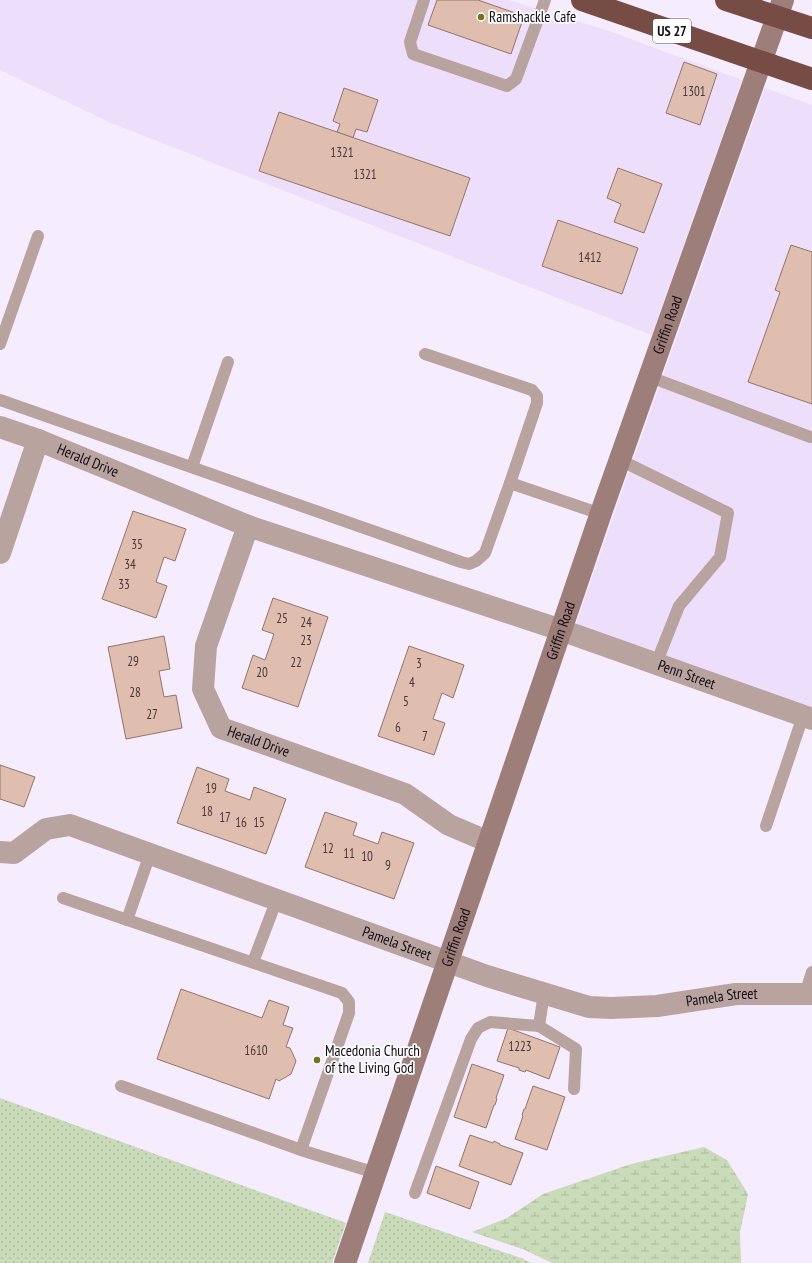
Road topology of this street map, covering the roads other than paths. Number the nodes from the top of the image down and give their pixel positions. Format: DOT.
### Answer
graph roads {
  1 [pos="424,0"];
  2 [pos="545,0"];
  3 [pos="582,0"];
  4 [pos="726,0"];
  5 [pos="780,8"];
  6 [pos="812,28"];
  7 [pos="761,62"];
  8 [pos="812,79"];
  9 [pos="38,236"];
  10 [pos="2,331"];
  11 [pos="0,344"];
  12 [pos="425,354"];
  13 [pos="228,362"];
  14 [pos="650,377"];
  15 [pos="0,400"];
  16 [pos="0,427"];
  17 [pos="812,437"];
  18 [pos="38,440"];
  19 [pos="620,460"];
  20 [pos="192,467"];
  21 [pos="510,483"];
  22 [pos="601,514"];
  23 [pos="248,526"];
  24 [pos="0,553"];
  25 [pos="561,630"];
  26 [pos="656,664"];
  27 [pos="808,717"];
  28 [pos="766,826"];
  29 [pos="489,842"];
  30 [pos="0,852"];
  31 [pos="150,854"];
  32 [pos="63,898"];
  33 [pos="276,900"];
  34 [pos="127,920"];
  35 [pos="448,961"];
  36 [pos="253,962"];
  37 [pos="812,972"];
  38 [pos="544,993"];
  39 [pos="809,994"];
  40 [pos="539,1026"];
  41 [pos="121,1086"];
  42 [pos="574,1089"];
  43 [pos="302,1150"];
  44 [pos="376,1173"];
  45 [pos="415,1192"];
  46 [pos="345,1263"];
  1 -- 2 [label="lane"];
  3 -- 7 [label="highway, US 27"];
  4 -- 5 [label="highway"];
  5 -- 6 [label="highway"];
  5 -- 7 [label="street, Griffin Road"];
  7 -- 8 [label="highway, US 27"];
  7 -- 14 [label="street, Griffin Road"];
  9 -- 10 [label="lane"];
  10 -- 11 [label="lane"];
  12 -- 21 [label="lane"];
  13 -- 20 [label="lane"];
  14 -- 17 [label="lane"];
  14 -- 19 [label="street, Griffin Road"];
  15 -- 20 [label="lane"];
  16 -- 18 [label="street, Herald Drive"];
  18 -- 23 [label="street, Herald Drive"];
  18 -- 24 [label="street, Herald Drive"];
  19 -- 22 [label="street, Griffin Road"];
  19 -- 26 [label="lane"];
  20 -- 21 [label="lane"];
  21 -- 22 [label="lane"];
  22 -- 25 [label="street, Griffin Road"];
  23 -- 25 [label="street, Herald Drive"];
  23 -- 29 [label="street, Herald Drive"];
  25 -- 26 [label="street, Penn Street"];
  25 -- 29 [label="street, Griffin Road"];
  26 -- 27 [label="street, Penn Street"];
  27 -- 28 [label="lane"];
  29 -- 35 [label="street, Griffin Road"];
  30 -- 31 [label="street, Pamela Street"];
  31 -- 33 [label="street, Pamela Street"];
  31 -- 34 [label="lane"];
  32 -- 34 [label="lane"];
  33 -- 35 [label="street, Pamela Street"];
  33 -- 36 [label="lane"];
  34 -- 36 [label="lane"];
  35 -- 38 [label="street, Pamela Street"];
  35 -- 44 [label="street, Griffin Road"];
  36 -- 43 [label="lane"];
  37 -- 39 [label="lane"];
  38 -- 39 [label="street, Pamela Street"];
  38 -- 40 [label="lane"];
  40 -- 42 [label="lane"];
  40 -- 45 [label="lane"];
  41 -- 43 [label="lane"];
  43 -- 44 [label="lane"];
  44 -- 46 [label="street, Griffin Road"];
}
